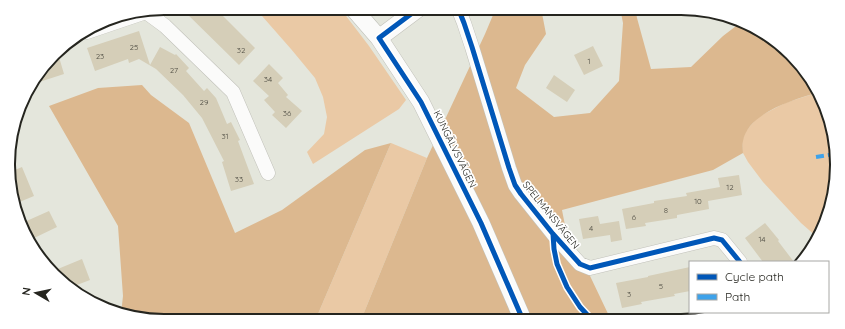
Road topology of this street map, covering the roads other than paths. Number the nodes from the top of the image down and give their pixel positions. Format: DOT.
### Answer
graph roads {
  1 [pos="151,15"];
  2 [pos="359,15"];
  3 [pos="409,15"];
  4 [pos="461,15"];
  5 [pos="379,38"];
  6 [pos="268,173"];
  7 [pos="739,261"];
  8 [pos="520,314"];
  1 -- 6 [label="street"];
  2 -- 5 [label="street, KUNGÄLVSVÄGEN"];
  3 -- 5 [label="street"];
  4 -- 7 [label="street, SPELMANSVÄGEN"];
  5 -- 8 [label="street, KUNGÄLVSVÄGEN"];
}
